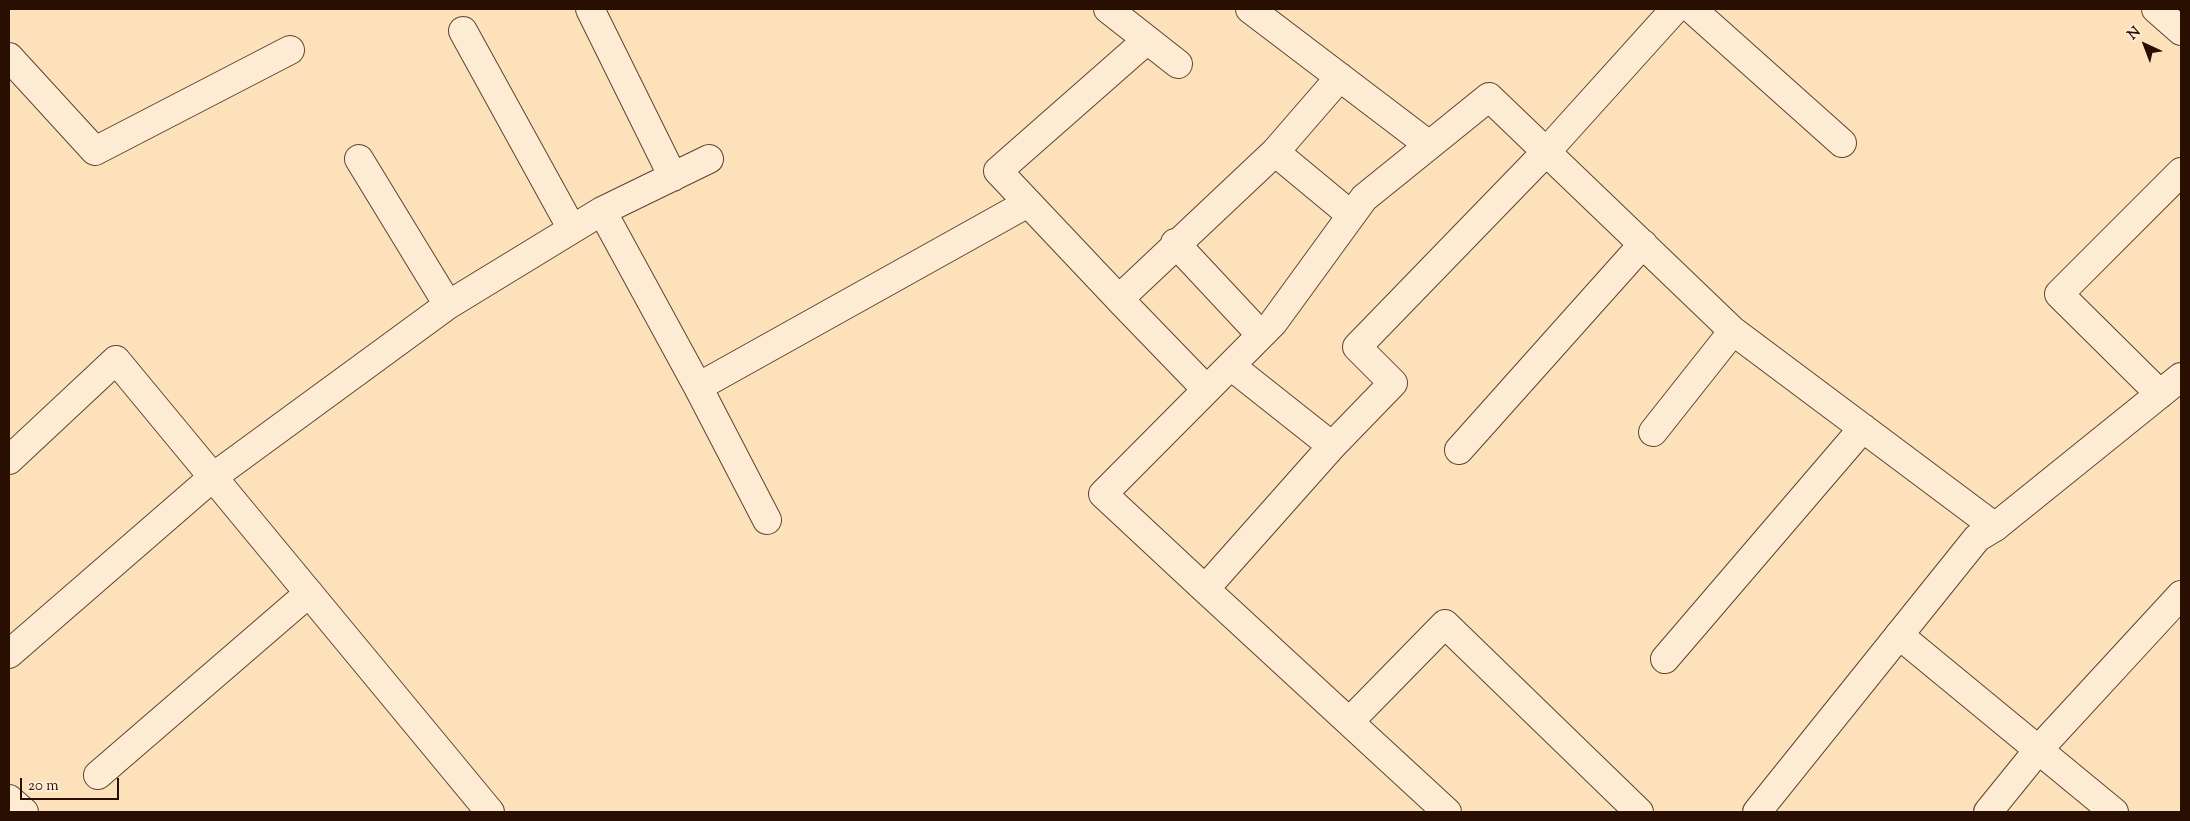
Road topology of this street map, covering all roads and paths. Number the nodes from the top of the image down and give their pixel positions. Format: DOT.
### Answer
graph roads {
  1 [pos="590,9"];
  2 [pos="1108,9"];
  3 [pos="1250,9"];
  4 [pos="1675,9"];
  5 [pos="1692,9"];
  6 [pos="2156,9"];
  7 [pos="463,31"];
  8 [pos="2181,31"];
  9 [pos="1147,40"];
  10 [pos="290,50"];
  11 [pos="9,57"];
  12 [pos="1178,64"];
  13 [pos="1340,77"];
  14 [pos="1842,143"];
  15 [pos="1429,145"];
  16 [pos="1275,152"];
  17 [pos="1546,152"];
  18 [pos="359,159"];
  19 [pos="709,159"];
  20 [pos="2181,172"];
  21 [pos="673,177"];
  22 [pos="1028,203"];
  23 [pos="602,211"];
  24 [pos="1351,215"];
  25 [pos="572,229"];
  26 [pos="1176,243"];
  27 [pos="1643,244"];
  28 [pos="1118,299"];
  29 [pos="448,305"];
  30 [pos="1733,331"];
  31 [pos="1261,335"];
  32 [pos="1231,366"];
  33 [pos="2181,377"];
  34 [pos="698,387"];
  35 [pos="1206,389"];
  36 [pos="2160,394"];
  37 [pos="1862,428"];
  38 [pos="1653,432"];
  39 [pos="1332,446"];
  40 [pos="1459,450"];
  41 [pos="9,460"];
  42 [pos="213,477"];
  43 [pos="767,520"];
  44 [pos="1995,527"];
  45 [pos="1206,589"];
  46 [pos="309,593"];
  47 [pos="2181,595"];
  48 [pos="1899,635"];
  49 [pos="9,654"];
  50 [pos="1665,659"];
  51 [pos="1350,721"];
  52 [pos="2039,749"];
  53 [pos="98,775"];
  54 [pos="9,799"];
  55 [pos="24,812"];
  56 [pos="490,812"];
  57 [pos="1447,812"];
  58 [pos="1638,812"];
  59 [pos="1757,812"];
  60 [pos="1988,812"];
  61 [pos="2114,812"];
  1 -- 21 [label="street"];
  2 -- 9 [label="street"];
  3 -- 13 [label="street"];
  4 -- 17 [label="street"];
  5 -- 14 [label="street"];
  6 -- 8 [label="street"];
  7 -- 25 [label="street"];
  9 -- 12 [label="street"];
  9 -- 22 [label="street"];
  10 -- 11 [label="street"];
  13 -- 15 [label="street"];
  13 -- 16 [label="street"];
  15 -- 17 [label="street"];
  15 -- 24 [label="street"];
  16 -- 24 [label="street"];
  16 -- 26 [label="street"];
  17 -- 27 [label="street"];
  17 -- 39 [label="street"];
  18 -- 29 [label="street"];
  19 -- 21 [label="street"];
  20 -- 36 [label="street"];
  21 -- 23 [label="street"];
  22 -- 28 [label="street"];
  22 -- 34 [label="street"];
  23 -- 25 [label="street"];
  23 -- 34 [label="street"];
  24 -- 31 [label="street"];
  25 -- 29 [label="street"];
  26 -- 28 [label="street"];
  26 -- 31 [label="street"];
  27 -- 30 [label="street"];
  27 -- 40 [label="street"];
  28 -- 35 [label="street"];
  29 -- 42 [label="street"];
  30 -- 37 [label="street"];
  30 -- 38 [label="street"];
  31 -- 32 [label="street"];
  32 -- 35 [label="street"];
  32 -- 39 [label="street"];
  33 -- 36 [label="street"];
  34 -- 43 [label="street"];
  35 -- 45 [label="street"];
  36 -- 44 [label="street"];
  37 -- 44 [label="street"];
  37 -- 50 [label="street"];
  39 -- 45 [label="street"];
  41 -- 42 [label="street"];
  42 -- 46 [label="street"];
  42 -- 49 [label="street"];
  44 -- 48 [label="street"];
  45 -- 51 [label="street"];
  46 -- 53 [label="street"];
  46 -- 56 [label="street"];
  47 -- 52 [label="street"];
  48 -- 52 [label="street"];
  48 -- 59 [label="street"];
  51 -- 57 [label="street"];
  51 -- 58 [label="street"];
  52 -- 60 [label="street"];
  52 -- 61 [label="street"];
  54 -- 55 [label="street"];
}
